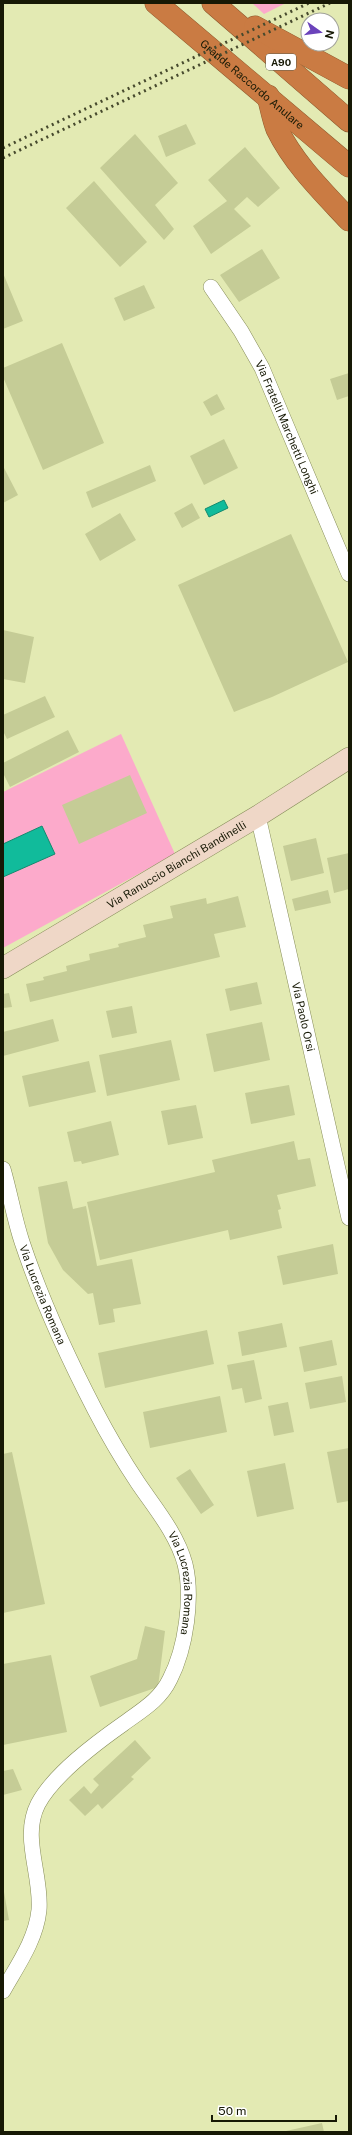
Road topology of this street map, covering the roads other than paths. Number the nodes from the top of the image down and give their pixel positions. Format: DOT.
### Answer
graph roads {
  1 [pos="156,3"];
  2 [pos="214,4"];
  3 [pos="349,78"];
  4 [pos="268,96"];
  5 [pos="349,121"];
  6 [pos="349,166"];
  7 [pos="349,220"];
  8 [pos="211,287"];
  9 [pos="349,574"];
  10 [pos="349,758"];
  11 [pos="258,816"];
  12 [pos="3,968"];
  13 [pos="3,1169"];
  14 [pos="349,1218"];
  15 [pos="3,1991"];
  1 -- 4 [label="highway, Grande Raccordo Anulare"];
  2 -- 3 [label="highway"];
  2 -- 5 [label="highway, A90"];
  4 -- 6 [label="highway, Grande Raccordo Anulare"];
  4 -- 7 [label="highway"];
  8 -- 9 [label="street, Via Fratelli Marchetti Longhi"];
  10 -- 11 [label="street, Via Ranuccio Bianchi Bandinelli"];
  11 -- 12 [label="street, Via Ranuccio Bianchi Bandinelli"];
  11 -- 14 [label="street, Via Paolo Orsi"];
  13 -- 15 [label="street, Via Lucrezia Romana"];
}
